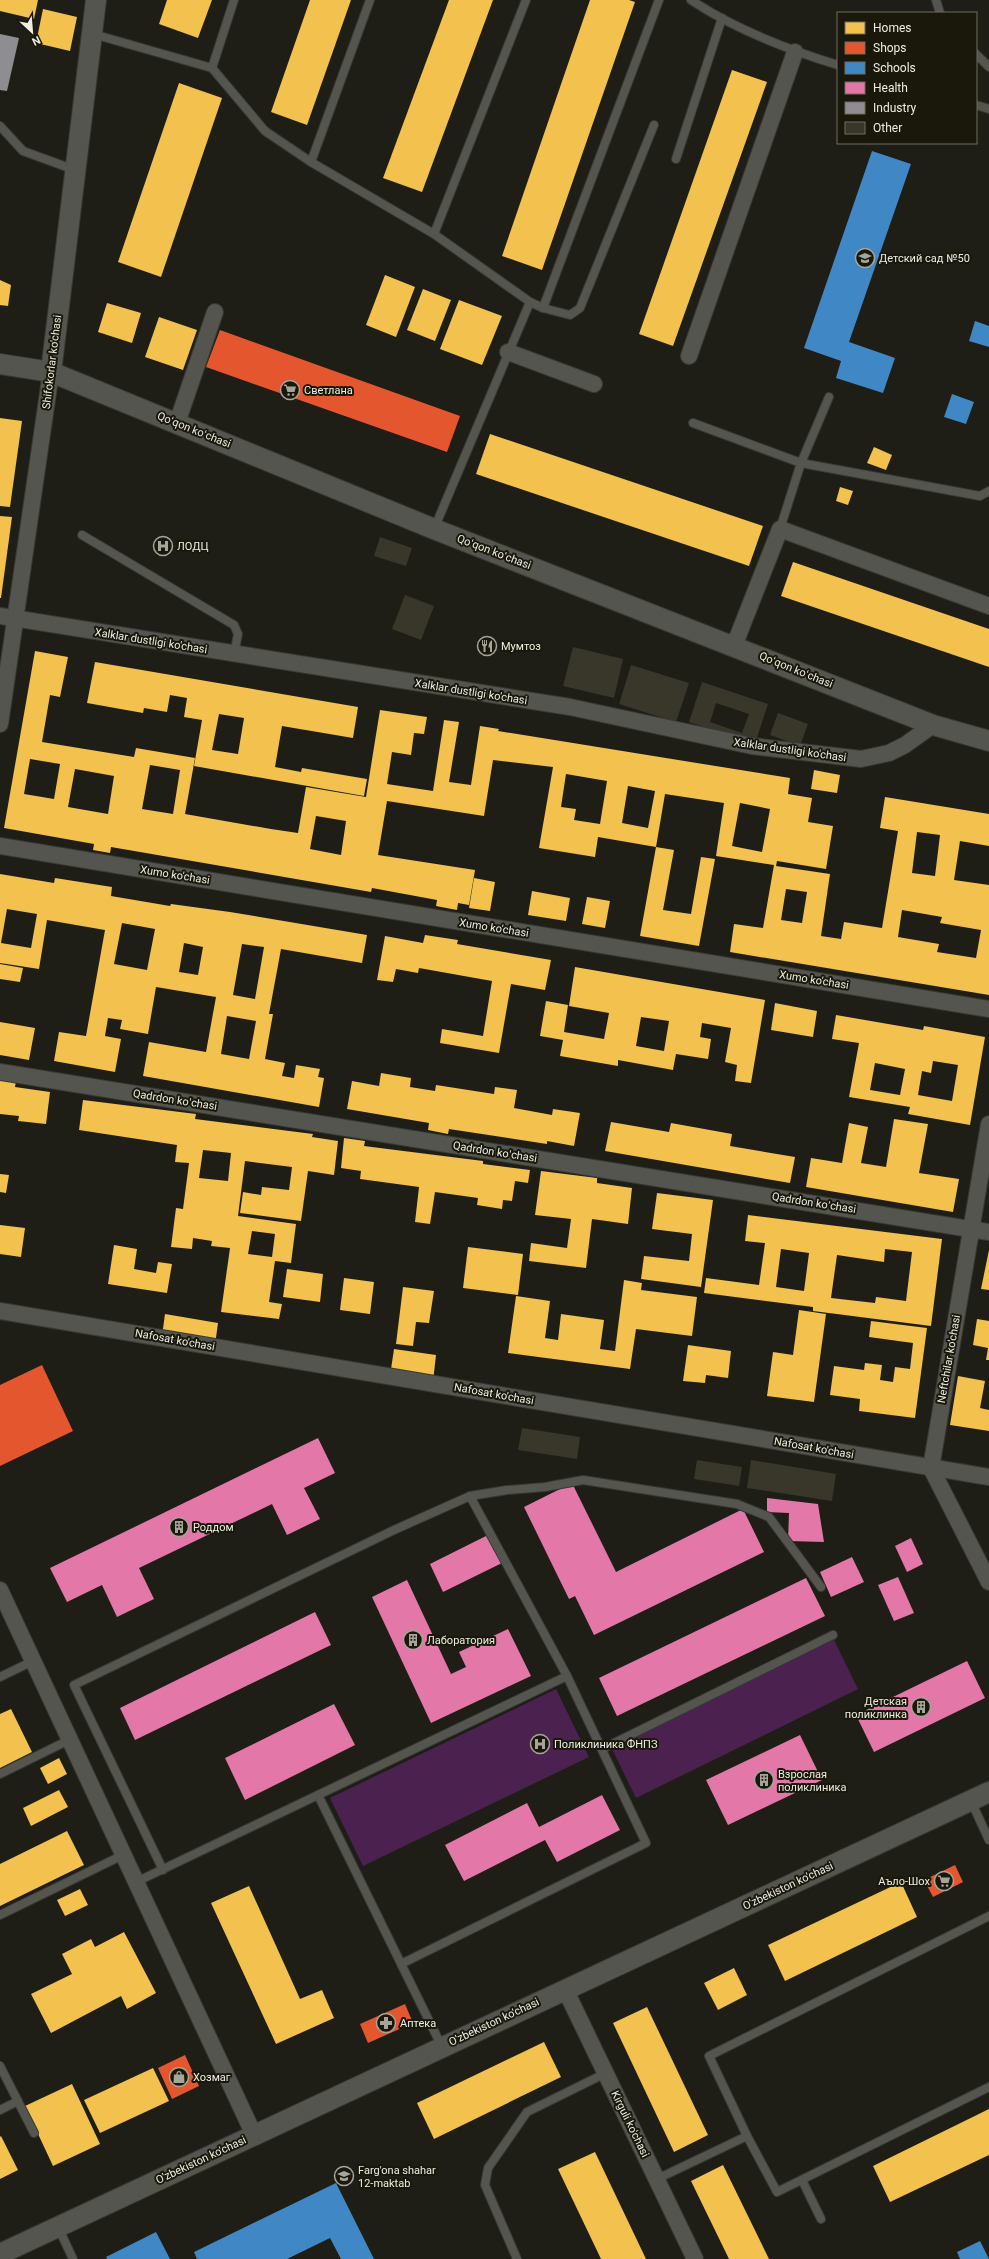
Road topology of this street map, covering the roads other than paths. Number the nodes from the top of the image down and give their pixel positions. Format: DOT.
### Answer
graph roads {
  1 [pos="96,0"];
  2 [pos="234,0"];
  3 [pos="370,0"];
  4 [pos="526,0"];
  5 [pos="659,0"];
  6 [pos="691,0"];
  7 [pos="936,0"];
  8 [pos="940,12"];
  9 [pos="722,18"];
  10 [pos="92,34"];
  11 [pos="795,52"];
  12 [pos="977,55"];
  13 [pos="837,65"];
  14 [pos="989,67"];
  15 [pos="212,68"];
  16 [pos="977,105"];
  17 [pos="989,109"];
  18 [pos="654,124"];
  19 [pos="0,126"];
  20 [pos="676,160"];
  21 [pos="311,162"];
  22 [pos="75,170"];
  23 [pos="434,234"];
  24 [pos="530,302"];
  25 [pos="543,308"];
  26 [pos="215,312"];
  27 [pos="508,352"];
  28 [pos="689,356"];
  29 [pos="0,364"];
  30 [pos="51,372"];
  31 [pos="594,384"];
  32 [pos="829,397"];
  33 [pos="693,422"];
  34 [pos="177,423"];
  35 [pos="801,463"];
  36 [pos="989,491"];
  37 [pos="434,529"];
  38 [pos="780,529"];
  39 [pos="82,535"];
  40 [pos="989,606"];
  41 [pos="0,616"];
  42 [pos="16,619"];
  43 [pos="734,646"];
  44 [pos="234,654"];
  45 [pos="0,724"];
  46 [pos="933,725"];
  47 [pos="989,742"];
  48 [pos="0,846"];
  49 [pos="989,1009"];
  50 [pos="0,1072"];
  51 [pos="989,1124"];
  52 [pos="972,1229"];
  53 [pos="989,1232"];
  54 [pos="0,1311"];
  55 [pos="931,1468"];
  56 [pos="989,1477"];
  57 [pos="470,1496"];
  58 [pos="989,1582"];
  59 [pos="821,1587"];
  60 [pos="0,1590"];
  61 [pos="834,1635"];
  62 [pos="33,1661"];
  63 [pos="567,1676"];
  64 [pos="0,1677"];
  65 [pos="69,1740"];
  66 [pos="602,1749"];
  67 [pos="0,1774"];
  68 [pos="989,1792"];
  69 [pos="318,1796"];
  70 [pos="971,1801"];
  71 [pos="989,1840"];
  72 [pos="123,1855"];
  73 [pos="163,1870"];
  74 [pos="136,1882"];
  75 [pos="0,1915"];
  76 [pos="989,1916"];
  77 [pos="401,1964"];
  78 [pos="565,1989"];
  79 [pos="442,2046"];
  80 [pos="0,2066"];
  81 [pos="606,2073"];
  82 [pos="989,2087"];
  83 [pos="18,2102"];
  84 [pos="0,2110"];
  85 [pos="34,2133"];
  86 [pos="254,2135"];
  87 [pos="747,2136"];
  88 [pos="657,2179"];
  89 [pos="802,2180"];
  90 [pos="821,2219"];
  91 [pos="58,2227"];
  92 [pos="0,2254"];
  93 [pos="73,2259"];
  94 [pos="516,2259"];
  95 [pos="695,2259"];
  1 -- 10 [label="street, Shifokorlar ko'chasi"];
  2 -- 15 [label="lane"];
  3 -- 21 [label="lane"];
  4 -- 23 [label="lane"];
  5 -- 25 [label="lane"];
  6 -- 9 [label="lane"];
  7 -- 8 [label="lane"];
  9 -- 11 [label="lane"];
  9 -- 20 [label="lane"];
  10 -- 15 [label="lane"];
  10 -- 22 [label="street, Shifokorlar ko'chasi"];
  11 -- 13 [label="lane"];
  11 -- 28 [label="street"];
  12 -- 14 [label="lane"];
  15 -- 21 [label="lane"];
  16 -- 17 [label="lane"];
  18 -- 25 [label="lane"];
  19 -- 22 [label="lane"];
  21 -- 23 [label="lane"];
  22 -- 30 [label="street, Shifokorlar ko'chasi"];
  23 -- 24 [label="lane"];
  24 -- 25 [label="lane"];
  24 -- 27 [label="lane"];
  26 -- 34 [label="street"];
  27 -- 31 [label="street"];
  27 -- 37 [label="lane"];
  29 -- 30 [label="street, Qoʻqon koʻchasi"];
  30 -- 34 [label="street, Qoʻqon koʻchasi"];
  30 -- 42 [label="street, Shifokorlar ko'chasi"];
  32 -- 35 [label="lane"];
  33 -- 35 [label="lane"];
  34 -- 37 [label="street, Qoʻqon koʻchasi"];
  35 -- 36 [label="lane"];
  35 -- 38 [label="lane"];
  37 -- 43 [label="street, Qoʻqon koʻchasi"];
  38 -- 40 [label="street"];
  38 -- 43 [label="street"];
  39 -- 44 [label="lane"];
  41 -- 42 [label="street, Xalklar dustligi ko'chasi"];
  42 -- 44 [label="street, Xalklar dustligi ko'chasi"];
  42 -- 45 [label="street, Shifokorlar ko'chasi"];
  43 -- 46 [label="street, Qoʻqon koʻchasi"];
  44 -- 46 [label="street, Xalklar dustligi ko'chasi"];
  46 -- 47 [label="street, Qoʻqon koʻchasi"];
  48 -- 49 [label="street, Xumo ko'chasi"];
  50 -- 52 [label="street, Qadrdon koʻchasi"];
  51 -- 52 [label="street, Neftchilar ko'chasi"];
  52 -- 53 [label="street, Qadrdon koʻchasi"];
  52 -- 55 [label="street, Neftchilar ko'chasi"];
  54 -- 55 [label="street, Nafosat ko'chasi"];
  55 -- 56 [label="street, Nafosat ko'chasi"];
  55 -- 58 [label="street"];
  57 -- 59 [label="lane"];
  57 -- 63 [label="lane"];
  57 -- 73 [label="lane"];
  60 -- 62 [label="street"];
  61 -- 66 [label="lane"];
  62 -- 64 [label="lane"];
  62 -- 65 [label="street"];
  63 -- 66 [label="lane"];
  63 -- 69 [label="lane"];
  65 -- 67 [label="lane"];
  65 -- 72 [label="street"];
  66 -- 77 [label="lane"];
  68 -- 70 [label="street, O'zbekiston ko'chasi"];
  69 -- 73 [label="lane"];
  69 -- 77 [label="lane"];
  70 -- 71 [label="lane"];
  70 -- 78 [label="street, O'zbekiston ko'chasi"];
  72 -- 74 [label="street"];
  72 -- 75 [label="lane"];
  73 -- 74 [label="lane"];
  74 -- 86 [label="street"];
  76 -- 87 [label="lane"];
  77 -- 79 [label="lane"];
  78 -- 79 [label="street, O'zbekiston ko'chasi"];
  78 -- 81 [label="street, Kirguli ko'chasi"];
  79 -- 86 [label="street, O'zbekiston ko'chasi"];
  80 -- 83 [label="lane"];
  81 -- 88 [label="street, Kirguli ko'chasi"];
  81 -- 94 [label="lane"];
  82 -- 89 [label="lane"];
  83 -- 84 [label="lane"];
  83 -- 85 [label="lane"];
  86 -- 91 [label="street, O'zbekiston ko'chasi"];
  87 -- 88 [label="lane"];
  87 -- 89 [label="lane"];
  88 -- 95 [label="street, Kirguli ko'chasi"];
  89 -- 90 [label="lane"];
  91 -- 92 [label="street, O'zbekiston ko'chasi"];
  91 -- 93 [label="lane"];
}
